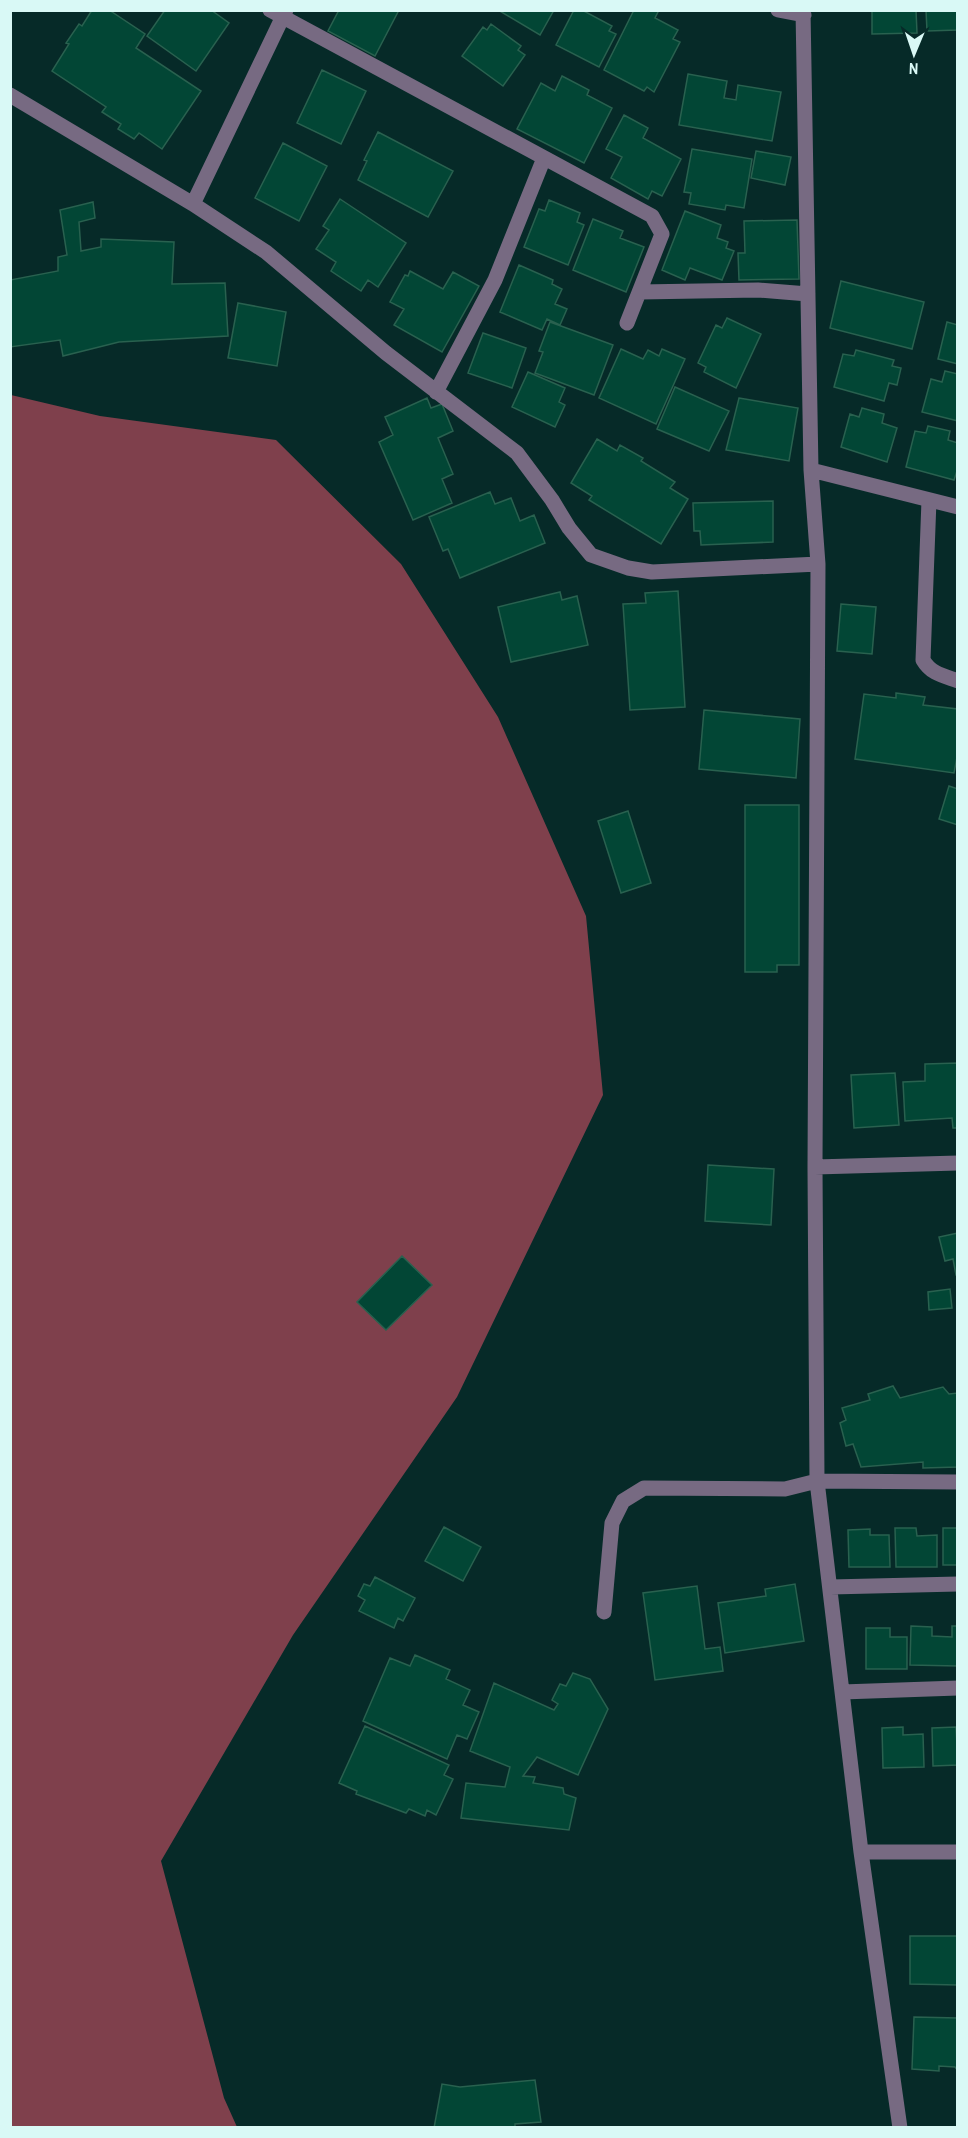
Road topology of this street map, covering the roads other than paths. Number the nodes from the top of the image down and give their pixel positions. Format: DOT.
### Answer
graph roads {
  1 [pos="778,10"];
  2 [pos="280,13"];
  3 [pos="803,13"];
  4 [pos="10,95"];
  5 [pos="544,158"];
  6 [pos="193,204"];
  7 [pos="640,292"];
  8 [pos="808,294"];
  9 [pos="627,323"];
  10 [pos="436,392"];
  11 [pos="811,470"];
  12 [pos="929,500"];
  13 [pos="957,507"];
  14 [pos="818,564"];
  15 [pos="957,681"];
  16 [pos="957,1164"];
  17 [pos="815,1167"];
  18 [pos="817,1481"];
  19 [pos="957,1482"];
  20 [pos="957,1584"];
  21 [pos="830,1587"];
  22 [pos="604,1612"];
  23 [pos="957,1688"];
  24 [pos="842,1692"];
  25 [pos="861,1852"];
  26 [pos="957,1852"];
  27 [pos="900,2127"];
  1 -- 3 [label="street"];
  2 -- 5 [label="street"];
  2 -- 6 [label="street"];
  3 -- 8 [label="street"];
  4 -- 6 [label="street"];
  5 -- 7 [label="street"];
  5 -- 10 [label="street"];
  6 -- 10 [label="street"];
  7 -- 8 [label="street"];
  7 -- 9 [label="street"];
  8 -- 11 [label="street"];
  10 -- 14 [label="street"];
  11 -- 12 [label="street"];
  11 -- 14 [label="street"];
  12 -- 13 [label="street"];
  12 -- 15 [label="street"];
  14 -- 17 [label="street"];
  16 -- 17 [label="street"];
  17 -- 18 [label="street"];
  18 -- 19 [label="street"];
  18 -- 21 [label="street"];
  18 -- 22 [label="street"];
  20 -- 21 [label="street"];
  21 -- 24 [label="street"];
  23 -- 24 [label="street"];
  24 -- 25 [label="street"];
  25 -- 26 [label="street"];
  25 -- 27 [label="street"];
}
